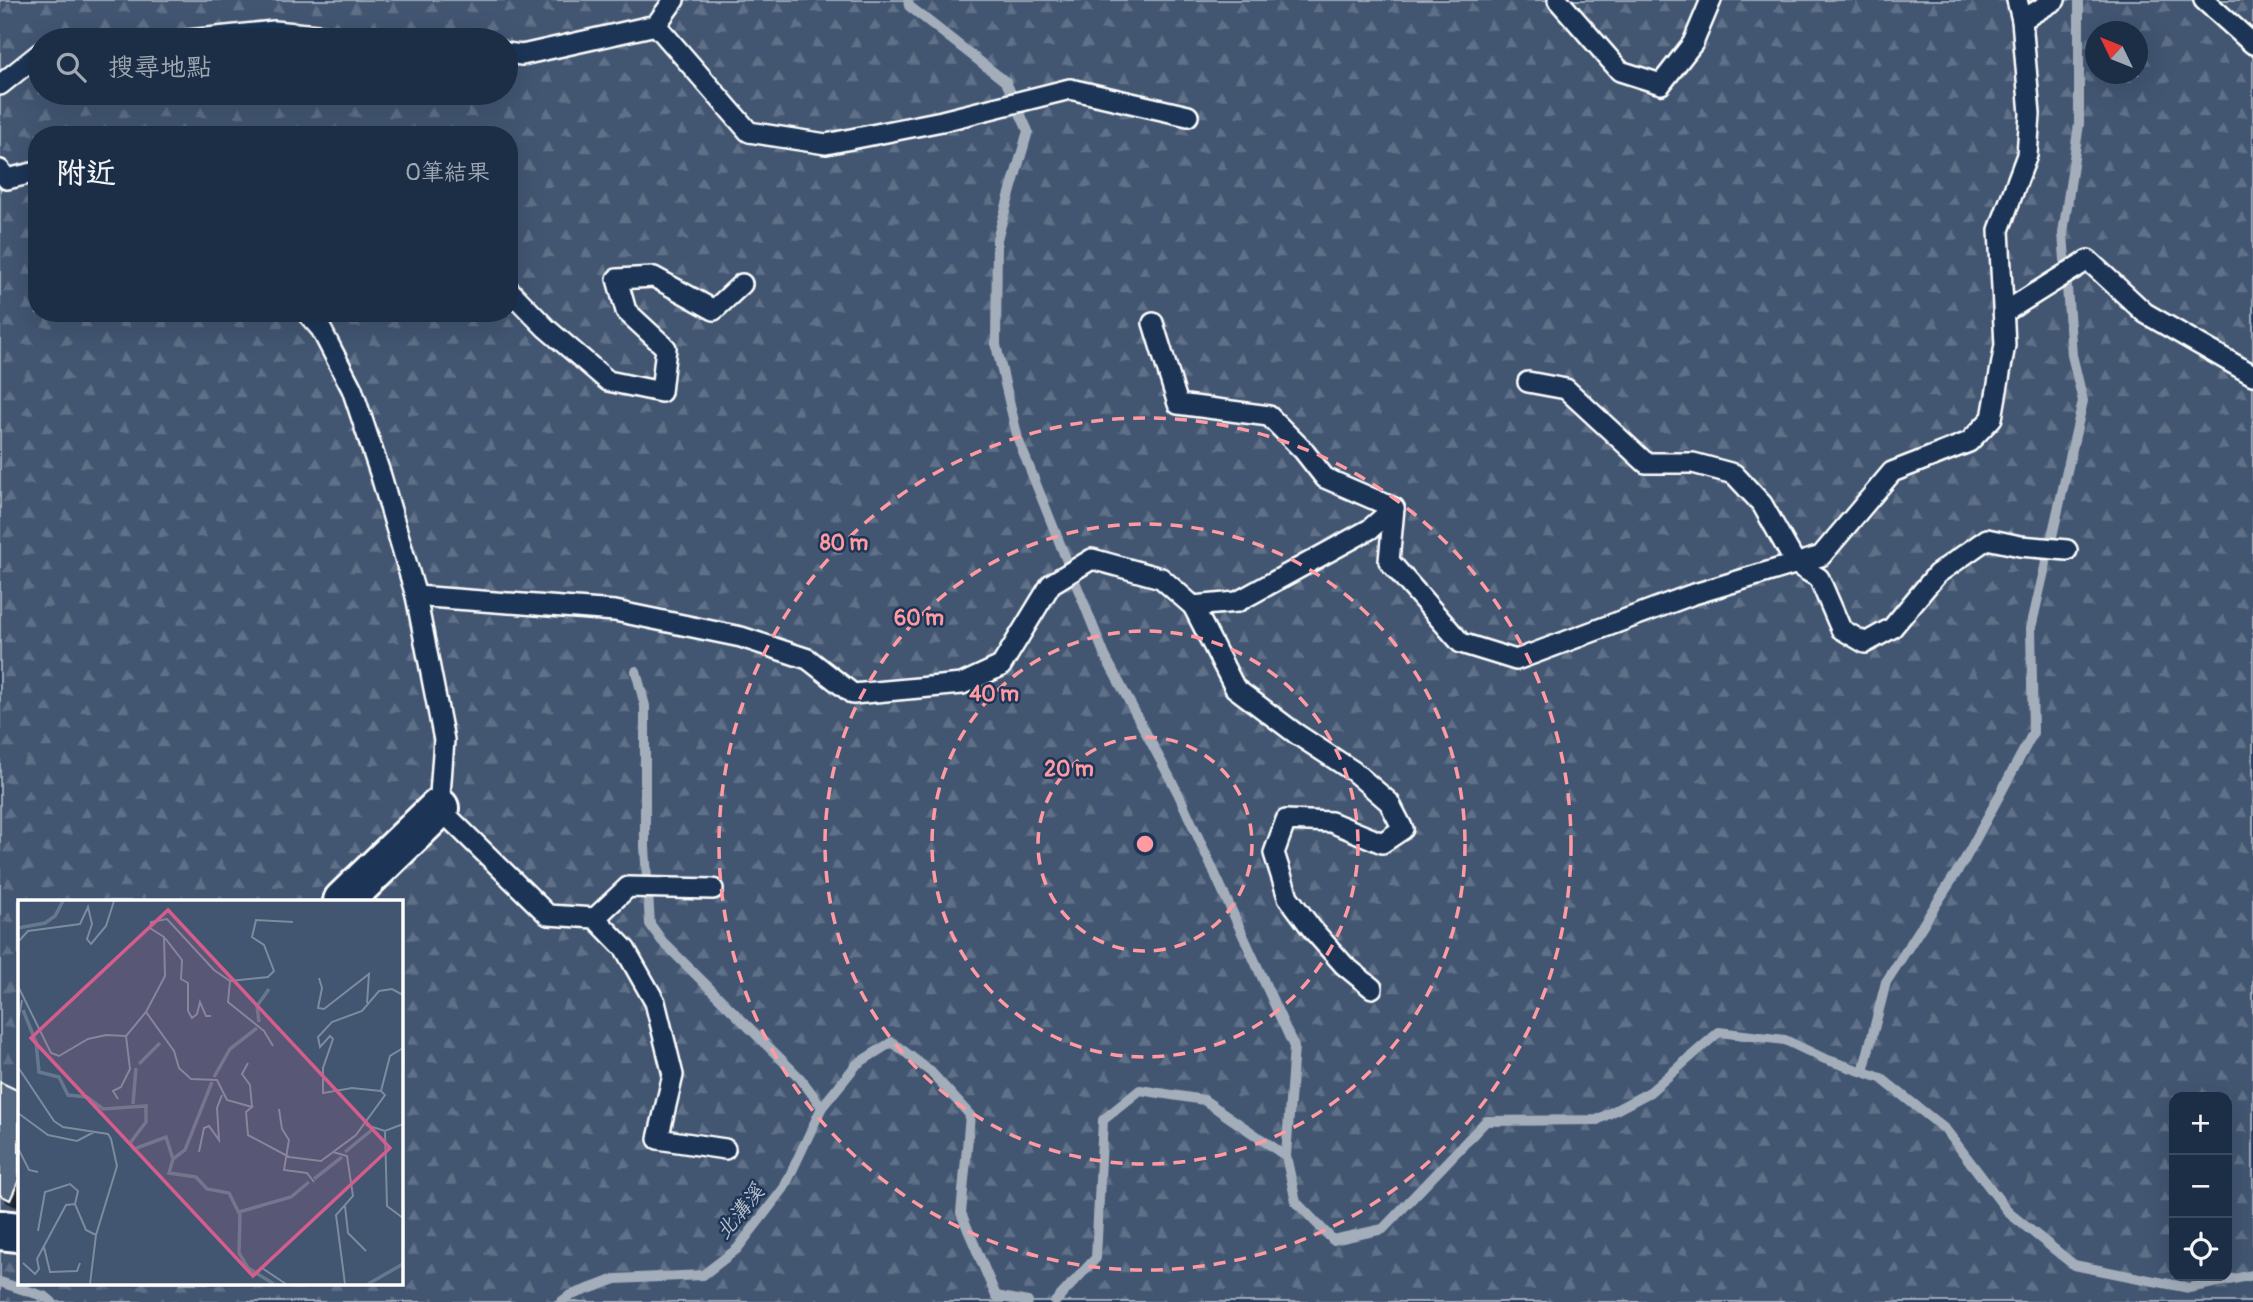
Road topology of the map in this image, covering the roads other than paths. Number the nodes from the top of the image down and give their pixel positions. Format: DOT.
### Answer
graph roads {
  1 [pos="674,0"];
  2 [pos="1558,0"];
  3 [pos="1711,0"];
  4 [pos="2017,0"];
  5 [pos="2204,0"];
  6 [pos="2054,1"];
  7 [pos="2022,20"];
  8 [pos="656,25"];
  9 [pos="2253,44"];
  10 [pos="518,54"];
  11 [pos="28,63"];
  12 [pos="0,85"];
  13 [pos="1188,116"];
  14 [pos="0,170"];
  15 [pos="28,174"];
  16 [pos="742,284"];
  17 [pos="518,299"];
  18 [pos="2005,313"];
  19 [pos="315,322"];
  20 [pos="1153,323"];
  21 [pos="2253,375"];
  22 [pos="1528,382"];
  23 [pos="1394,508"];
  24 [pos="2067,550"];
  25 [pos="1796,564"];
  26 [pos="415,596"];
  27 [pos="1193,606"];
  28 [pos="439,808"];
  29 [pos="713,889"];
  30 [pos="344,900"];
  31 [pos="595,918"];
  32 [pos="1372,988"];
  33 [pos="725,1149"];
  34 [pos="0,1230"];
  35 [pos="18,1232"];
  1 -- 8 [label="lane"];
  2 -- 3 [label="lane"];
  4 -- 7 [label="lane"];
  5 -- 9 [label="lane"];
  6 -- 7 [label="lane"];
  7 -- 18 [label="lane"];
  8 -- 10 [label="lane"];
  8 -- 13 [label="lane"];
  11 -- 12 [label="lane"];
  14 -- 15 [label="lane"];
  16 -- 17 [label="lane"];
  18 -- 21 [label="lane"];
  18 -- 25 [label="lane"];
  19 -- 26 [label="lane"];
  20 -- 23 [label="lane"];
  22 -- 25 [label="lane"];
  23 -- 25 [label="lane"];
  23 -- 27 [label="lane"];
  24 -- 25 [label="lane"];
  26 -- 27 [label="lane"];
  26 -- 28 [label="lane"];
  27 -- 32 [label="lane"];
  28 -- 30 [label="street"];
  28 -- 31 [label="lane"];
  29 -- 31 [label="lane"];
  31 -- 33 [label="lane"];
  34 -- 35 [label="street"];
}
